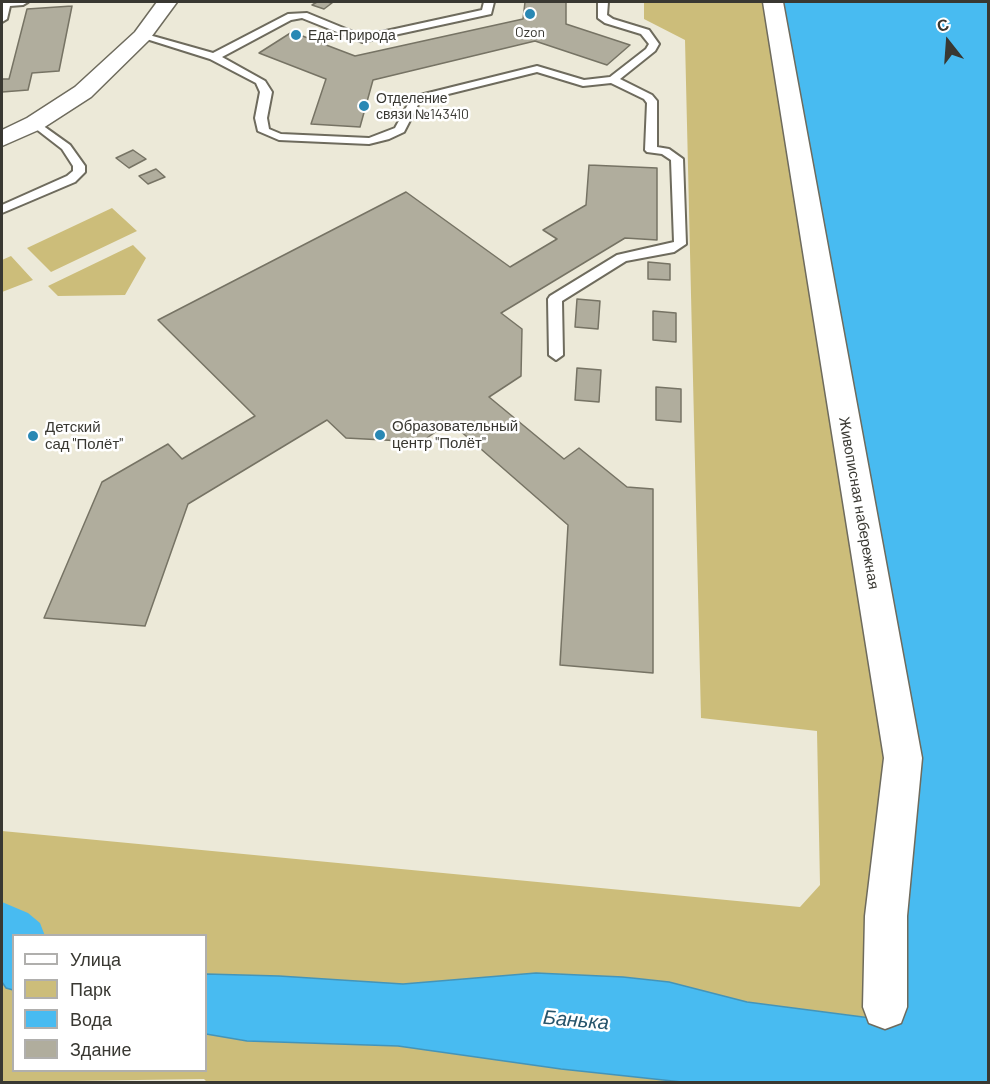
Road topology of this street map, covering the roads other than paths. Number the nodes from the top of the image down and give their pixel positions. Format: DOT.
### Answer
graph roads {
  1 [pos="23,2"];
  2 [pos="167,2"];
  3 [pos="489,2"];
  4 [pos="603,2"];
  5 [pos="773,2"];
  6 [pos="2,19"];
  7 [pos="142,36"];
  8 [pos="214,57"];
  9 [pos="613,80"];
  10 [pos="35,123"];
  11 [pos="2,139"];
  12 [pos="2,208"];
  13 [pos="556,355"];
  14 [pos="885,1007"];
  1 -- 6 [label="lane"];
  2 -- 7 [label="street"];
  3 -- 8 [label="lane"];
  4 -- 9 [label="lane"];
  5 -- 14 [label="street, Живописная набережная"];
  7 -- 8 [label="lane"];
  7 -- 10 [label="street"];
  8 -- 9 [label="lane"];
  9 -- 13 [label="lane"];
  10 -- 11 [label="street"];
  10 -- 12 [label="lane"];
}
